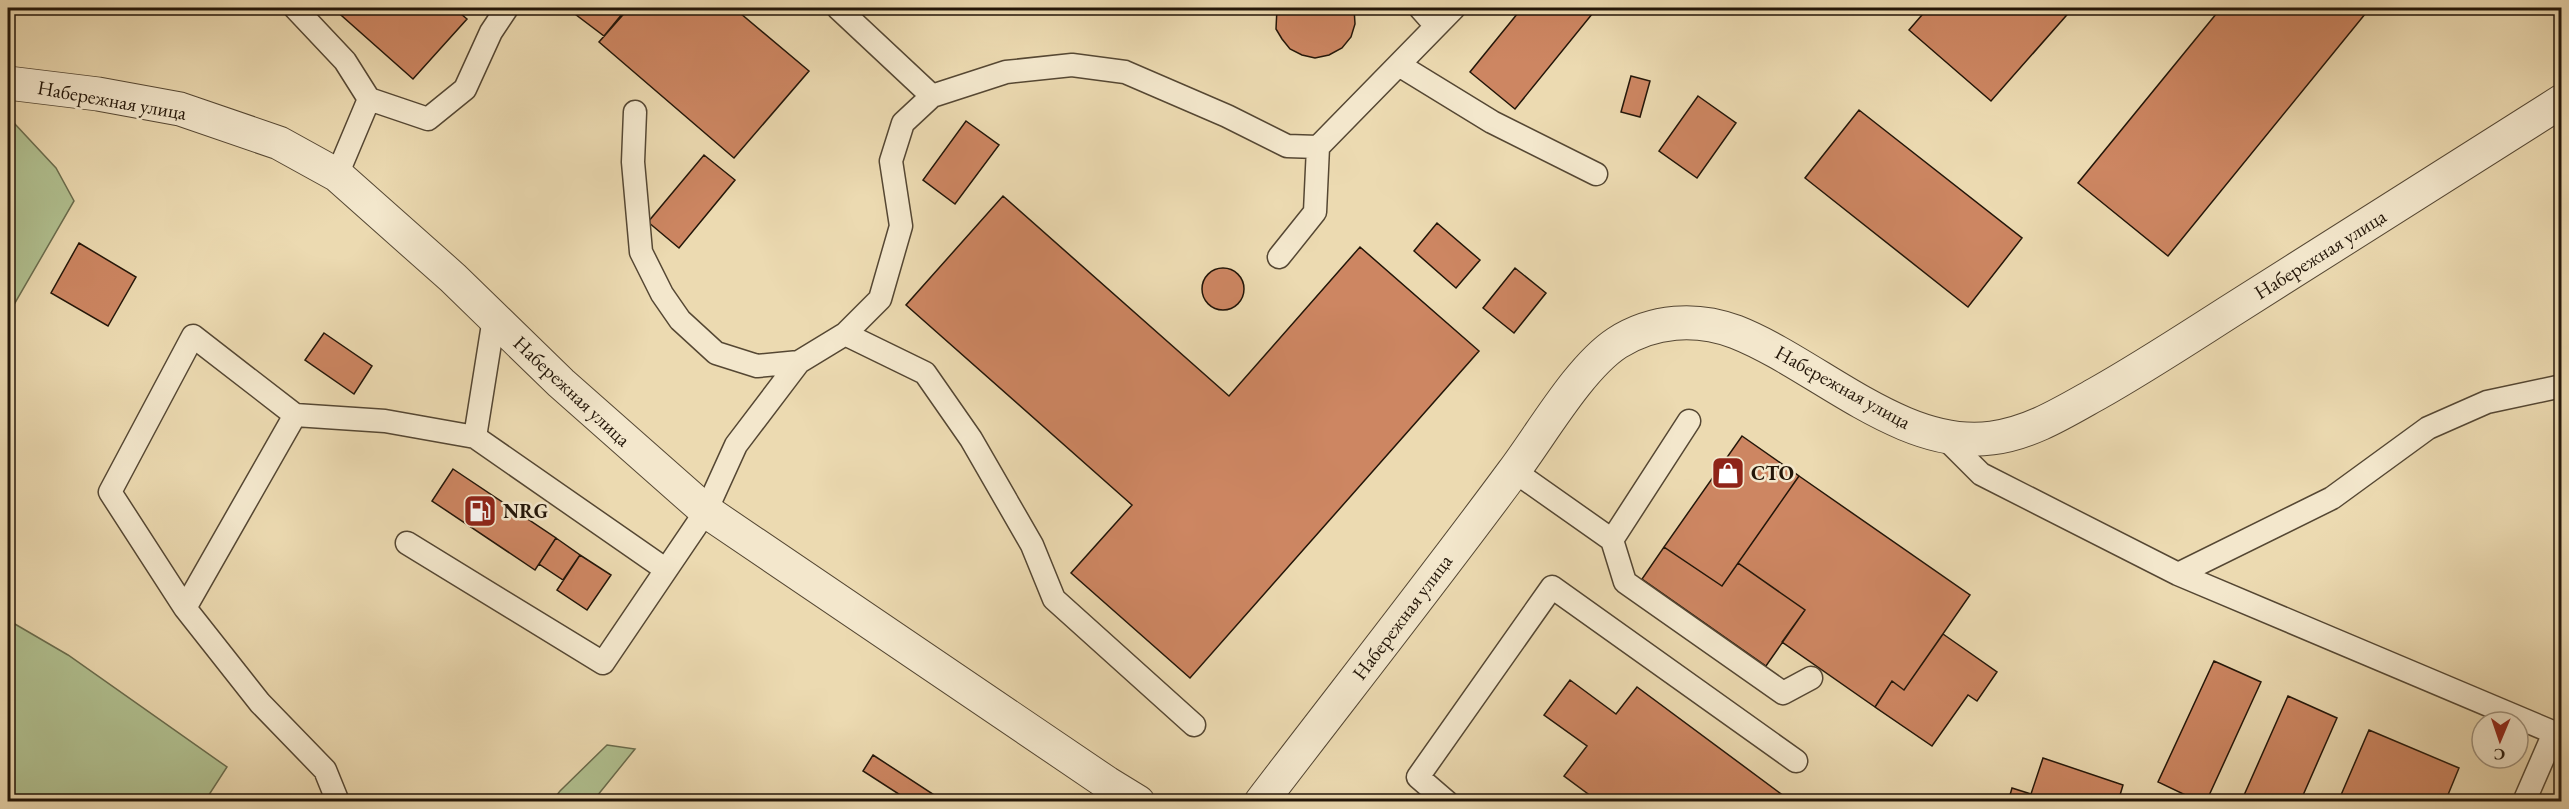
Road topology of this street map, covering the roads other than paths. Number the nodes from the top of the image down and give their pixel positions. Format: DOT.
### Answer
graph roads {
  1 [pos="295,8"];
  2 [pos="507,8"];
  3 [pos="838,8"];
  4 [pos="1420,8"];
  5 [pos="1454,8"];
  6 [pos="1436,26"];
  7 [pos="1399,65"];
  8 [pos="8,83"];
  9 [pos="932,96"];
  10 [pos="369,99"];
  11 [pos="2562,101"];
  12 [pos="635,112"];
  13 [pos="1318,147"];
  14 [pos="1596,174"];
  15 [pos="337,175"];
  16 [pos="1279,258"];
  17 [pos="494,318"];
  18 [pos="845,334"];
  19 [pos="799,362"];
  20 [pos="2562,386"];
  21 [pos="295,415"];
  22 [pos="1689,421"];
  23 [pos="475,437"];
  24 [pos="1946,439"];
  25 [pos="1514,471"];
  26 [pos="706,511"];
  27 [pos="1612,540"];
  28 [pos="407,543"];
  29 [pos="665,570"];
  30 [pos="2178,574"];
  31 [pos="185,608"];
  32 [pos="1811,678"];
  33 [pos="1194,725"];
  34 [pos="2558,734"];
  35 [pos="1796,761"];
  36 [pos="1102,792"];
  37 [pos="338,801"];
  38 [pos="1138,801"];
  39 [pos="1261,801"];
  40 [pos="1447,801"];
  41 [pos="2524,801"];
  1 -- 10 [label="lane"];
  2 -- 10 [label="lane"];
  3 -- 9 [label="lane"];
  4 -- 6 [label="lane"];
  5 -- 6 [label="lane"];
  6 -- 7 [label="lane"];
  7 -- 13 [label="lane"];
  7 -- 14 [label="lane"];
  8 -- 15 [label="street, Набережная улица"];
  9 -- 13 [label="lane"];
  9 -- 18 [label="lane"];
  10 -- 15 [label="lane"];
  11 -- 24 [label="street, Набережная улица"];
  12 -- 19 [label="lane"];
  13 -- 16 [label="lane"];
  15 -- 17 [label="street, Набережная улица"];
  17 -- 23 [label="lane"];
  17 -- 26 [label="street, Набережная улица"];
  18 -- 19 [label="lane"];
  18 -- 33 [label="lane"];
  19 -- 26 [label="lane"];
  20 -- 30 [label="lane"];
  21 -- 23 [label="lane"];
  21 -- 31 [label="lane"];
  21 -- 31 [label="lane"];
  22 -- 27 [label="lane"];
  23 -- 29 [label="lane"];
  24 -- 25 [label="street, Набережная улица"];
  24 -- 30 [label="lane"];
  25 -- 27 [label="lane"];
  25 -- 39 [label="street, Набережная улица"];
  26 -- 29 [label="lane"];
  26 -- 36 [label="street, Набережная улица"];
  27 -- 32 [label="lane"];
  28 -- 29 [label="lane"];
  30 -- 34 [label="lane"];
  31 -- 37 [label="lane"];
  34 -- 41 [label="lane"];
  35 -- 40 [label="lane"];
  36 -- 38 [label="street, Набережная улица"];
}
